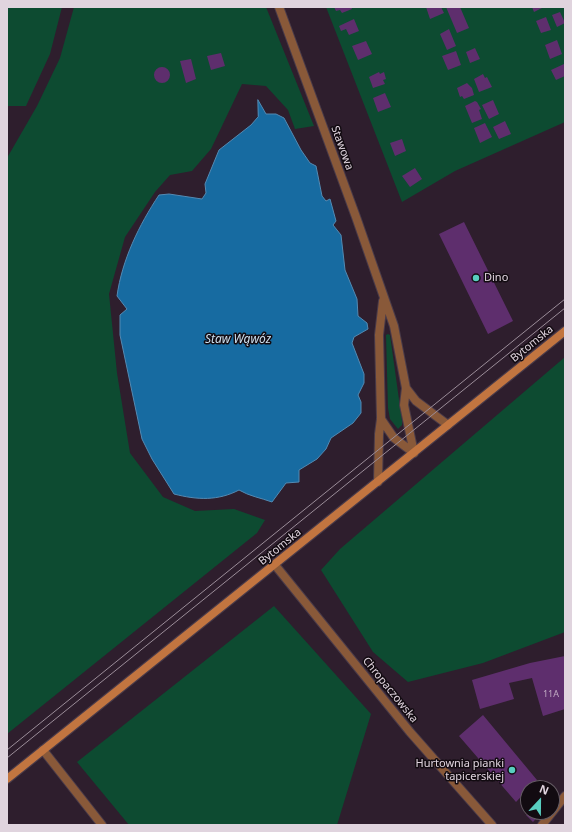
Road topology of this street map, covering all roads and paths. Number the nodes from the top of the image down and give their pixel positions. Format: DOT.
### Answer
graph roads {
  1 [pos="279,7"];
  2 [pos="384,298"];
  3 [pos="565,331"];
  4 [pos="406,388"];
  5 [pos="381,419"];
  6 [pos="448,426"];
  7 [pos="414,453"];
  8 [pos="378,482"];
  9 [pos="275,565"];
  10 [pos="42,750"];
  11 [pos="7,779"];
  12 [pos="565,796"];
  13 [pos="102,825"];
  14 [pos="492,825"];
  15 [pos="542,825"];
  1 -- 2 [label="street, Stawowa"];
  2 -- 4 [label="street, Stawowa"];
  2 -- 5 [label="street"];
  3 -- 6 [label="main road, Bytomska"];
  4 -- 6 [label="street"];
  4 -- 7 [label="street"];
  5 -- 7 [label="street"];
  5 -- 8 [label="street"];
  6 -- 7 [label="main road, Bytomska"];
  7 -- 8 [label="main road, Bytomska"];
  8 -- 9 [label="main road, Bytomska"];
  9 -- 10 [label="main road, Bytomska"];
  9 -- 14 [label="street, Chropaczowska"];
  10 -- 11 [label="main road, Bytomska"];
  10 -- 13 [label="street"];
  12 -- 15 [label="street"];
}
